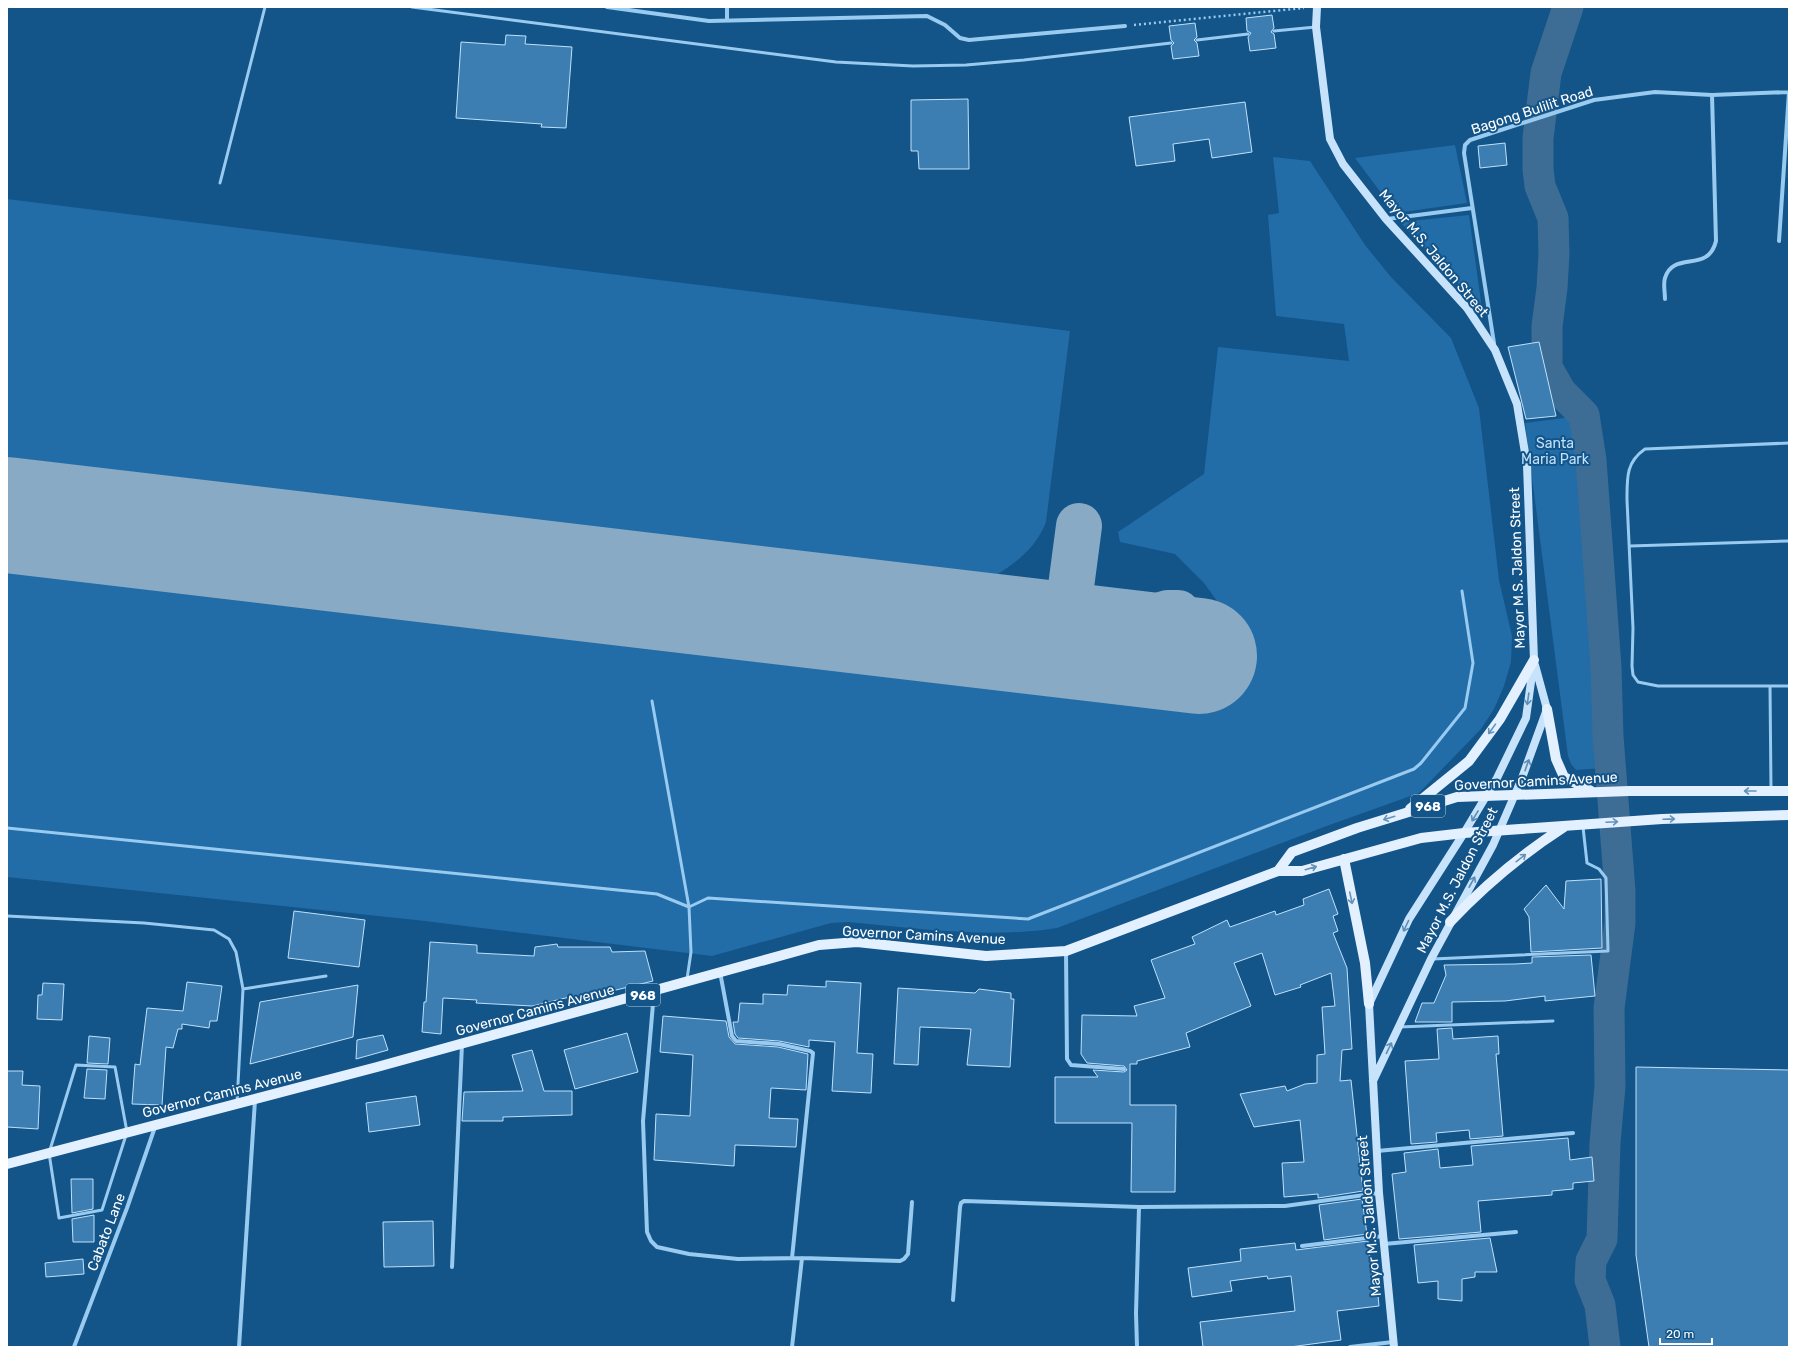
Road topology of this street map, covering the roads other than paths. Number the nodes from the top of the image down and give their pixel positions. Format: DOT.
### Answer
graph roads {
  1 [pos="266,7"];
  2 [pos="412,7"];
  3 [pos="607,7"];
  4 [pos="727,7"];
  5 [pos="1317,7"];
  6 [pos="727,20"];
  7 [pos="1125,26"];
  8 [pos="1316,28"];
  9 [pos="1274,31"];
  10 [pos="1248,34"];
  11 [pos="1197,40"];
  12 [pos="1171,43"];
  13 [pos="1789,92"];
  14 [pos="1712,95"];
  15 [pos="220,183"];
  16 [pos="1472,208"];
  17 [pos="1386,219"];
  18 [pos="1780,240"];
  19 [pos="1665,299"];
  20 [pos="1495,350"];
  21 [pos="1789,443"];
  22 [pos="1789,541"];
  23 [pos="1630,546"];
  24 [pos="1462,592"];
  25 [pos="1534,660"];
  26 [pos="1770,686"];
  27 [pos="1789,686"];
  28 [pos="652,701"];
  29 [pos="1547,709"];
  30 [pos="1772,791"];
  31 [pos="1789,791"];
  32 [pos="1593,792"];
  33 [pos="1515,795"];
  34 [pos="1486,796"];
  35 [pos="1405,813"];
  36 [pos="1789,815"];
  37 [pos="1582,824"];
  38 [pos="1565,826"];
  39 [pos="7,828"];
  40 [pos="1499,830"];
  41 [pos="1464,833"];
  42 [pos="1344,859"];
  43 [pos="1278,870"];
  44 [pos="689,907"];
  45 [pos="7,916"];
  46 [pos="1450,922"];
  47 [pos="1066,951"];
  48 [pos="1431,959"];
  49 [pos="720,972"];
  50 [pos="326,976"];
  51 [pos="686,981"];
  52 [pos="243,989"];
  53 [pos="654,992"];
  54 [pos="1369,1004"];
  55 [pos="1553,1021"];
  56 [pos="1399,1027"];
  57 [pos="462,1044"];
  58 [pos="1124,1069"];
  59 [pos="1372,1083"];
  60 [pos="255,1100"];
  61 [pos="236,1104"];
  62 [pos="156,1125"];
  63 [pos="126,1132"];
  64 [pos="1573,1133"];
  65 [pos="1376,1151"];
  66 [pos="49,1153"];
  67 [pos="7,1164"];
  68 [pos="1379,1193"];
  69 [pos="912,1202"];
  70 [pos="1140,1207"];
  71 [pos="1516,1232"];
  72 [pos="1384,1240"];
  73 [pos="1302,1246"];
  74 [pos="792,1258"];
  75 [pos="802,1258"];
  76 [pos="452,1266"];
  77 [pos="953,1300"];
  78 [pos="1393,1344"];
  79 [pos="74,1347"];
  80 [pos="239,1347"];
  81 [pos="792,1347"];
  82 [pos="1137,1347"];
  83 [pos="1350,1347"];
  1 -- 15 [label="lane"];
  2 -- 12 [label="lane"];
  3 -- 6 [label="street"];
  4 -- 6 [label="street"];
  5 -- 8 [label="main road, Mayor M.S. Jaldon Street"];
  6 -- 7 [label="street"];
  8 -- 9 [label="lane"];
  8 -- 17 [label="main road, Mayor M.S. Jaldon Street"];
  10 -- 11 [label="lane"];
  13 -- 14 [label="street, Bagong Bulilit Road"];
  13 -- 18 [label="street"];
  14 -- 16 [label="street, Bagong Bulilit Road"];
  14 -- 19 [label="street"];
  16 -- 17 [label="street"];
  16 -- 20 [label="street, Bagong Bulilit Road"];
  17 -- 20 [label="main road, Mayor M.S. Jaldon Street"];
  20 -- 25 [label="main road, Mayor M.S. Jaldon Street"];
  21 -- 23 [label="lane"];
  22 -- 23 [label="lane"];
  23 -- 26 [label="lane"];
  24 -- 44 [label="lane"];
  25 -- 29 [label="main road, Mayor M.S. Jaldon Street"];
  25 -- 34 [label="main road, Mayor M.S. Jaldon Street, one-way"];
  25 -- 35 [label="main road, one-way"];
  26 -- 27 [label="lane"];
  26 -- 30 [label="lane"];
  28 -- 44 [label="lane"];
  29 -- 32 [label="main road"];
  33 -- 29 [label="main road, Mayor M.S. Jaldon Street, one-way"];
  30 -- 31 [label="main road, Governor Camins Avenue / 968"];
  30 -- 32 [label="main road, Governor Camins Avenue / 968, one-way"];
  32 -- 33 [label="main road, Governor Camins Avenue / 968"];
  33 -- 34 [label="main road, Governor Camins Avenue / 968"];
  33 -- 40 [label="main road, Mayor M.S. Jaldon Street"];
  34 -- 35 [label="main road, Governor Camins Avenue / 968"];
  34 -- 41 [label="main road, Mayor M.S. Jaldon Street, one-way"];
  35 -- 43 [label="main road, Governor Camins Avenue / 968, one-way"];
  37 -- 36 [label="main road, Governor Camins Avenue / 968, one-way"];
  37 -- 38 [label="main road, Governor Camins Avenue / 968"];
  37 -- 48 [label="lane"];
  38 -- 40 [label="main road, Governor Camins Avenue / 968"];
  46 -- 38 [label="main road, one-way"];
  39 -- 44 [label="lane"];
  40 -- 41 [label="main road, Governor Camins Avenue / 968"];
  46 -- 40 [label="main road, Mayor M.S. Jaldon Street, one-way"];
  41 -- 42 [label="main road, Governor Camins Avenue / 968"];
  41 -- 54 [label="main road, Mayor M.S. Jaldon Street, one-way"];
  43 -- 42 [label="main road, Governor Camins Avenue / 968, one-way"];
  42 -- 54 [label="main road, one-way"];
  43 -- 47 [label="main road, Governor Camins Avenue / 968"];
  44 -- 51 [label="lane"];
  45 -- 52 [label="lane"];
  46 -- 48 [label="main road, Mayor M.S. Jaldon Street"];
  47 -- 49 [label="main road, Governor Camins Avenue / 968"];
  47 -- 58 [label="street"];
  48 -- 56 [label="main road, Mayor M.S. Jaldon Street"];
  49 -- 51 [label="main road, Governor Camins Avenue / 968"];
  49 -- 74 [label="street"];
  50 -- 52 [label="lane"];
  51 -- 53 [label="main road, Governor Camins Avenue / 968"];
  52 -- 61 [label="lane"];
  53 -- 57 [label="main road, Governor Camins Avenue / 968"];
  53 -- 74 [label="street"];
  54 -- 59 [label="main road, Mayor M.S. Jaldon Street"];
  55 -- 56 [label="lane"];
  59 -- 56 [label="main road, Mayor M.S. Jaldon Street, one-way"];
  57 -- 60 [label="main road, Governor Camins Avenue / 968"];
  57 -- 76 [label="street"];
  59 -- 65 [label="main road, Mayor M.S. Jaldon Street"];
  60 -- 61 [label="main road, Governor Camins Avenue / 968"];
  60 -- 80 [label="street"];
  61 -- 62 [label="main road, Governor Camins Avenue / 968"];
  62 -- 63 [label="main road, Governor Camins Avenue / 968"];
  62 -- 79 [label="street, Cabato Lane"];
  63 -- 66 [label="main road, Governor Camins Avenue / 968"];
  63 -- 66 [label="lane"];
  63 -- 66 [label="lane"];
  64 -- 65 [label="street"];
  65 -- 68 [label="main road, Mayor M.S. Jaldon Street"];
  66 -- 67 [label="main road, Governor Camins Avenue / 968"];
  68 -- 70 [label="street"];
  68 -- 72 [label="main road, Mayor M.S. Jaldon Street"];
  69 -- 75 [label="street"];
  70 -- 77 [label="street"];
  70 -- 82 [label="street"];
  71 -- 72 [label="street"];
  72 -- 73 [label="street"];
  72 -- 78 [label="main road, Mayor M.S. Jaldon Street"];
  74 -- 75 [label="street"];
  75 -- 81 [label="street"];
  78 -- 83 [label="street"];
}
